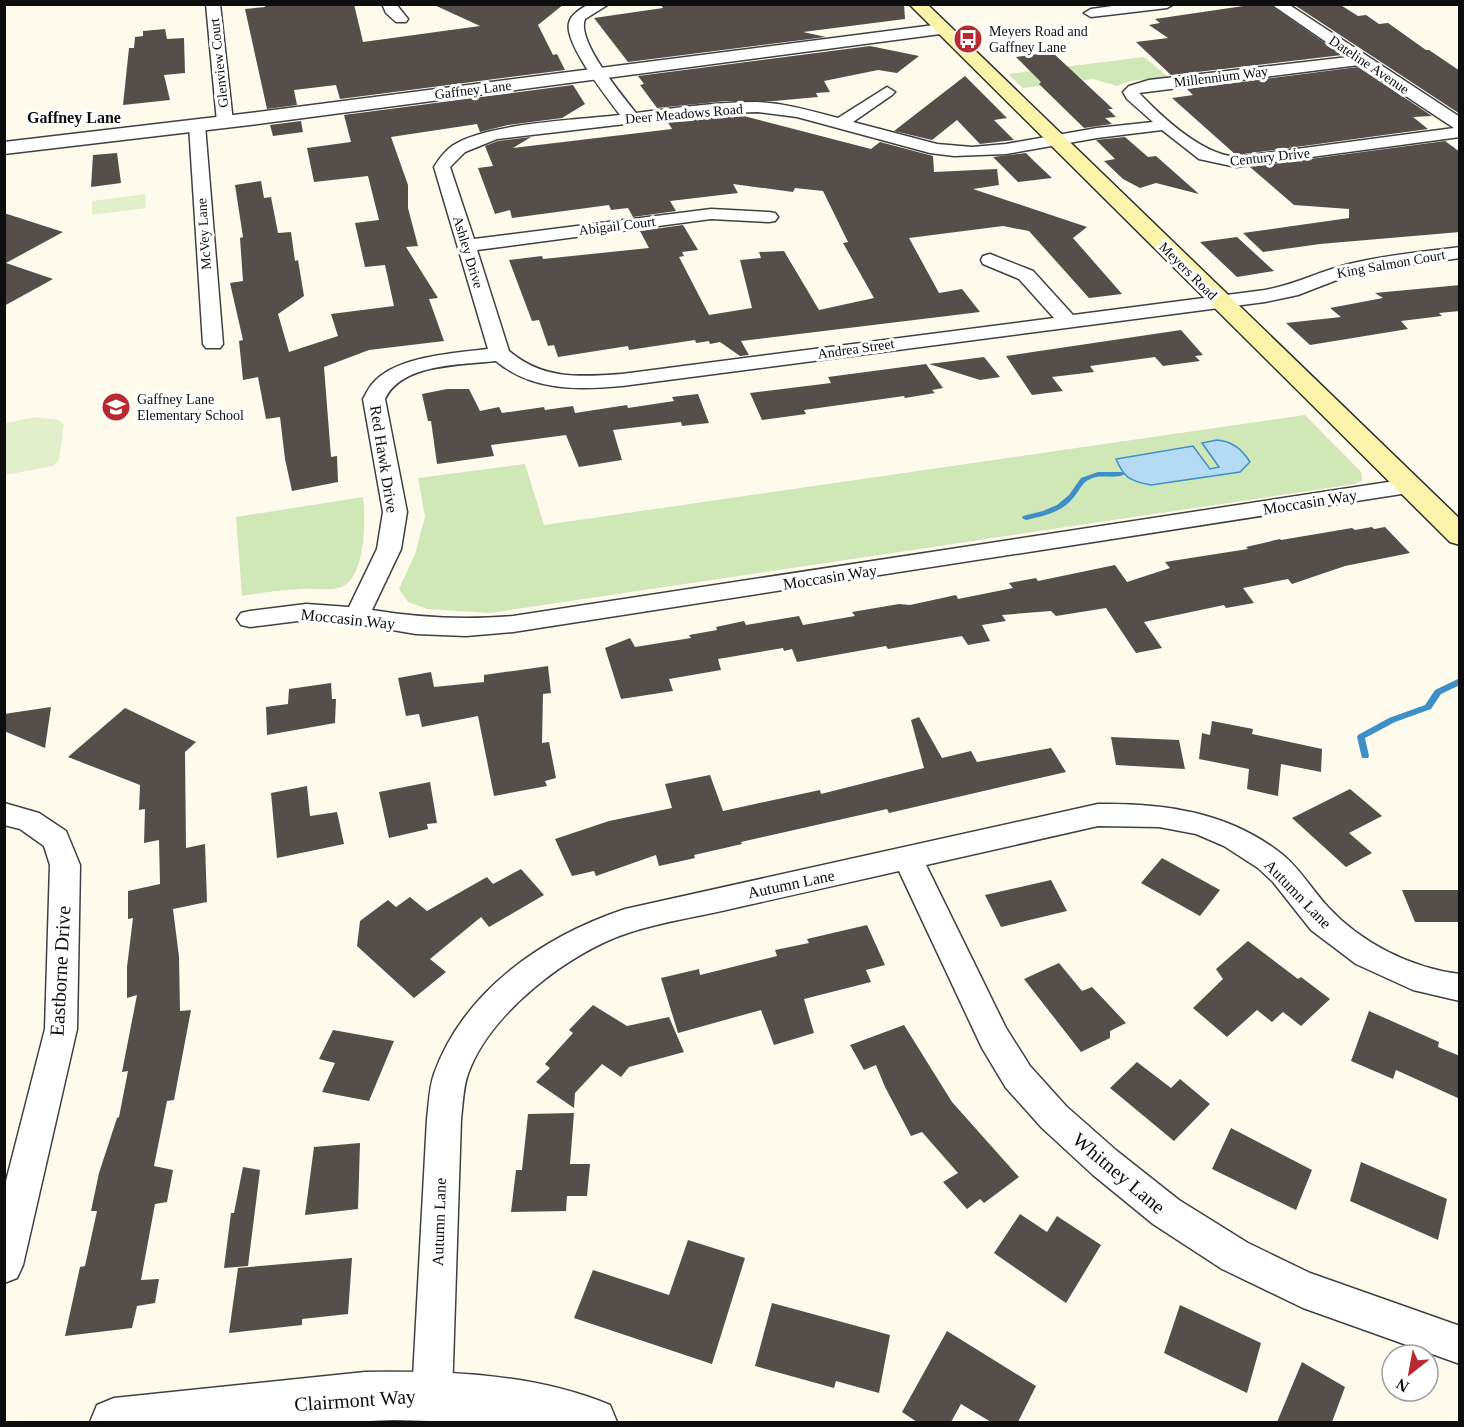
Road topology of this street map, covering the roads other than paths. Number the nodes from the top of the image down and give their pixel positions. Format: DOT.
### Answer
graph roads {
  1 [pos="213,4"];
  2 [pos="389,4"];
  3 [pos="602,4"];
  4 [pos="917,4"];
  5 [pos="1167,4"];
  6 [pos="1278,4"];
  7 [pos="1091,12"];
  8 [pos="401,19"];
  9 [pos="942,29"];
  10 [pos="1361,60"];
  11 [pos="600,73"];
  12 [pos="886,92"];
  13 [pos="631,118"];
  14 [pos="225,122"];
  15 [pos="841,123"];
  16 [pos="197,125"];
  17 [pos="1166,125"];
  18 [pos="1460,125"];
  19 [pos="1460,132"];
  20 [pos="1056,141"];
  21 [pos="4,148"];
  22 [pos="454,152"];
  23 [pos="769,217"];
  24 [pos="465,246"];
  25 [pos="1460,252"];
  26 [pos="990,260"];
  27 [pos="1219,302"];
  28 [pos="1068,321"];
  29 [pos="213,344"];
  30 [pos="500,354"];
  31 [pos="1408,486"];
  32 [pos="1460,536"];
  33 [pos="357,616"];
  34 [pos="250,619"];
  35 [pos="4,814"];
  36 [pos="908,858"];
  37 [pos="1460,988"];
  38 [pos="4,1265"];
  39 [pos="1460,1345"];
  40 [pos="432,1396"];
  41 [pos="114,1422"];
  42 [pos="593,1422"];
  1 -- 14 [label="street, Glenview Court"];
  2 -- 8 [label="street"];
  3 -- 11 [label="street"];
  4 -- 9 [label="main road, Meyers Road"];
  5 -- 7 [label="street"];
  6 -- 10 [label="street, Dateline Avenue"];
  9 -- 11 [label="street, Gaffney Lane"];
  9 -- 20 [label="main road, Meyers Road"];
  10 -- 17 [label="street, Millennium Way"];
  10 -- 18 [label="street, Dateline Avenue"];
  11 -- 13 [label="street"];
  11 -- 14 [label="street, Gaffney Lane"];
  12 -- 15 [label="street"];
  13 -- 15 [label="street, Deer Meadows Road"];
  13 -- 22 [label="street, Deer Meadows Road"];
  14 -- 16 [label="street, Gaffney Lane"];
  15 -- 20 [label="street, Deer Meadows Road"];
  16 -- 21 [label="street, Gaffney Lane"];
  16 -- 29 [label="street, McVey Lane"];
  17 -- 19 [label="street, Century Drive"];
  17 -- 20 [label="street"];
  20 -- 27 [label="main road, Meyers Road"];
  22 -- 24 [label="street, Ashley Drive"];
  23 -- 24 [label="street, Abigail Court"];
  24 -- 30 [label="street, Ashley Drive"];
  25 -- 27 [label="street, King Salmon Court"];
  26 -- 28 [label="street"];
  27 -- 28 [label="street, Andrea Street"];
  27 -- 31 [label="main road, Meyers Road"];
  28 -- 30 [label="street, Andrea Street"];
  30 -- 33 [label="street, Red Hawk Drive"];
  31 -- 32 [label="main road, Meyers Road"];
  31 -- 33 [label="street, Moccasin Way"];
  33 -- 34 [label="street, Moccasin Way"];
  35 -- 38 [label="street, Eastborne Drive"];
  36 -- 37 [label="street, Autumn Lane"];
  36 -- 39 [label="street, Whitney Lane"];
  36 -- 40 [label="street, Autumn Lane"];
  40 -- 41 [label="street, Clairmont Way"];
  40 -- 42 [label="street, Clairmont Way"];
}
